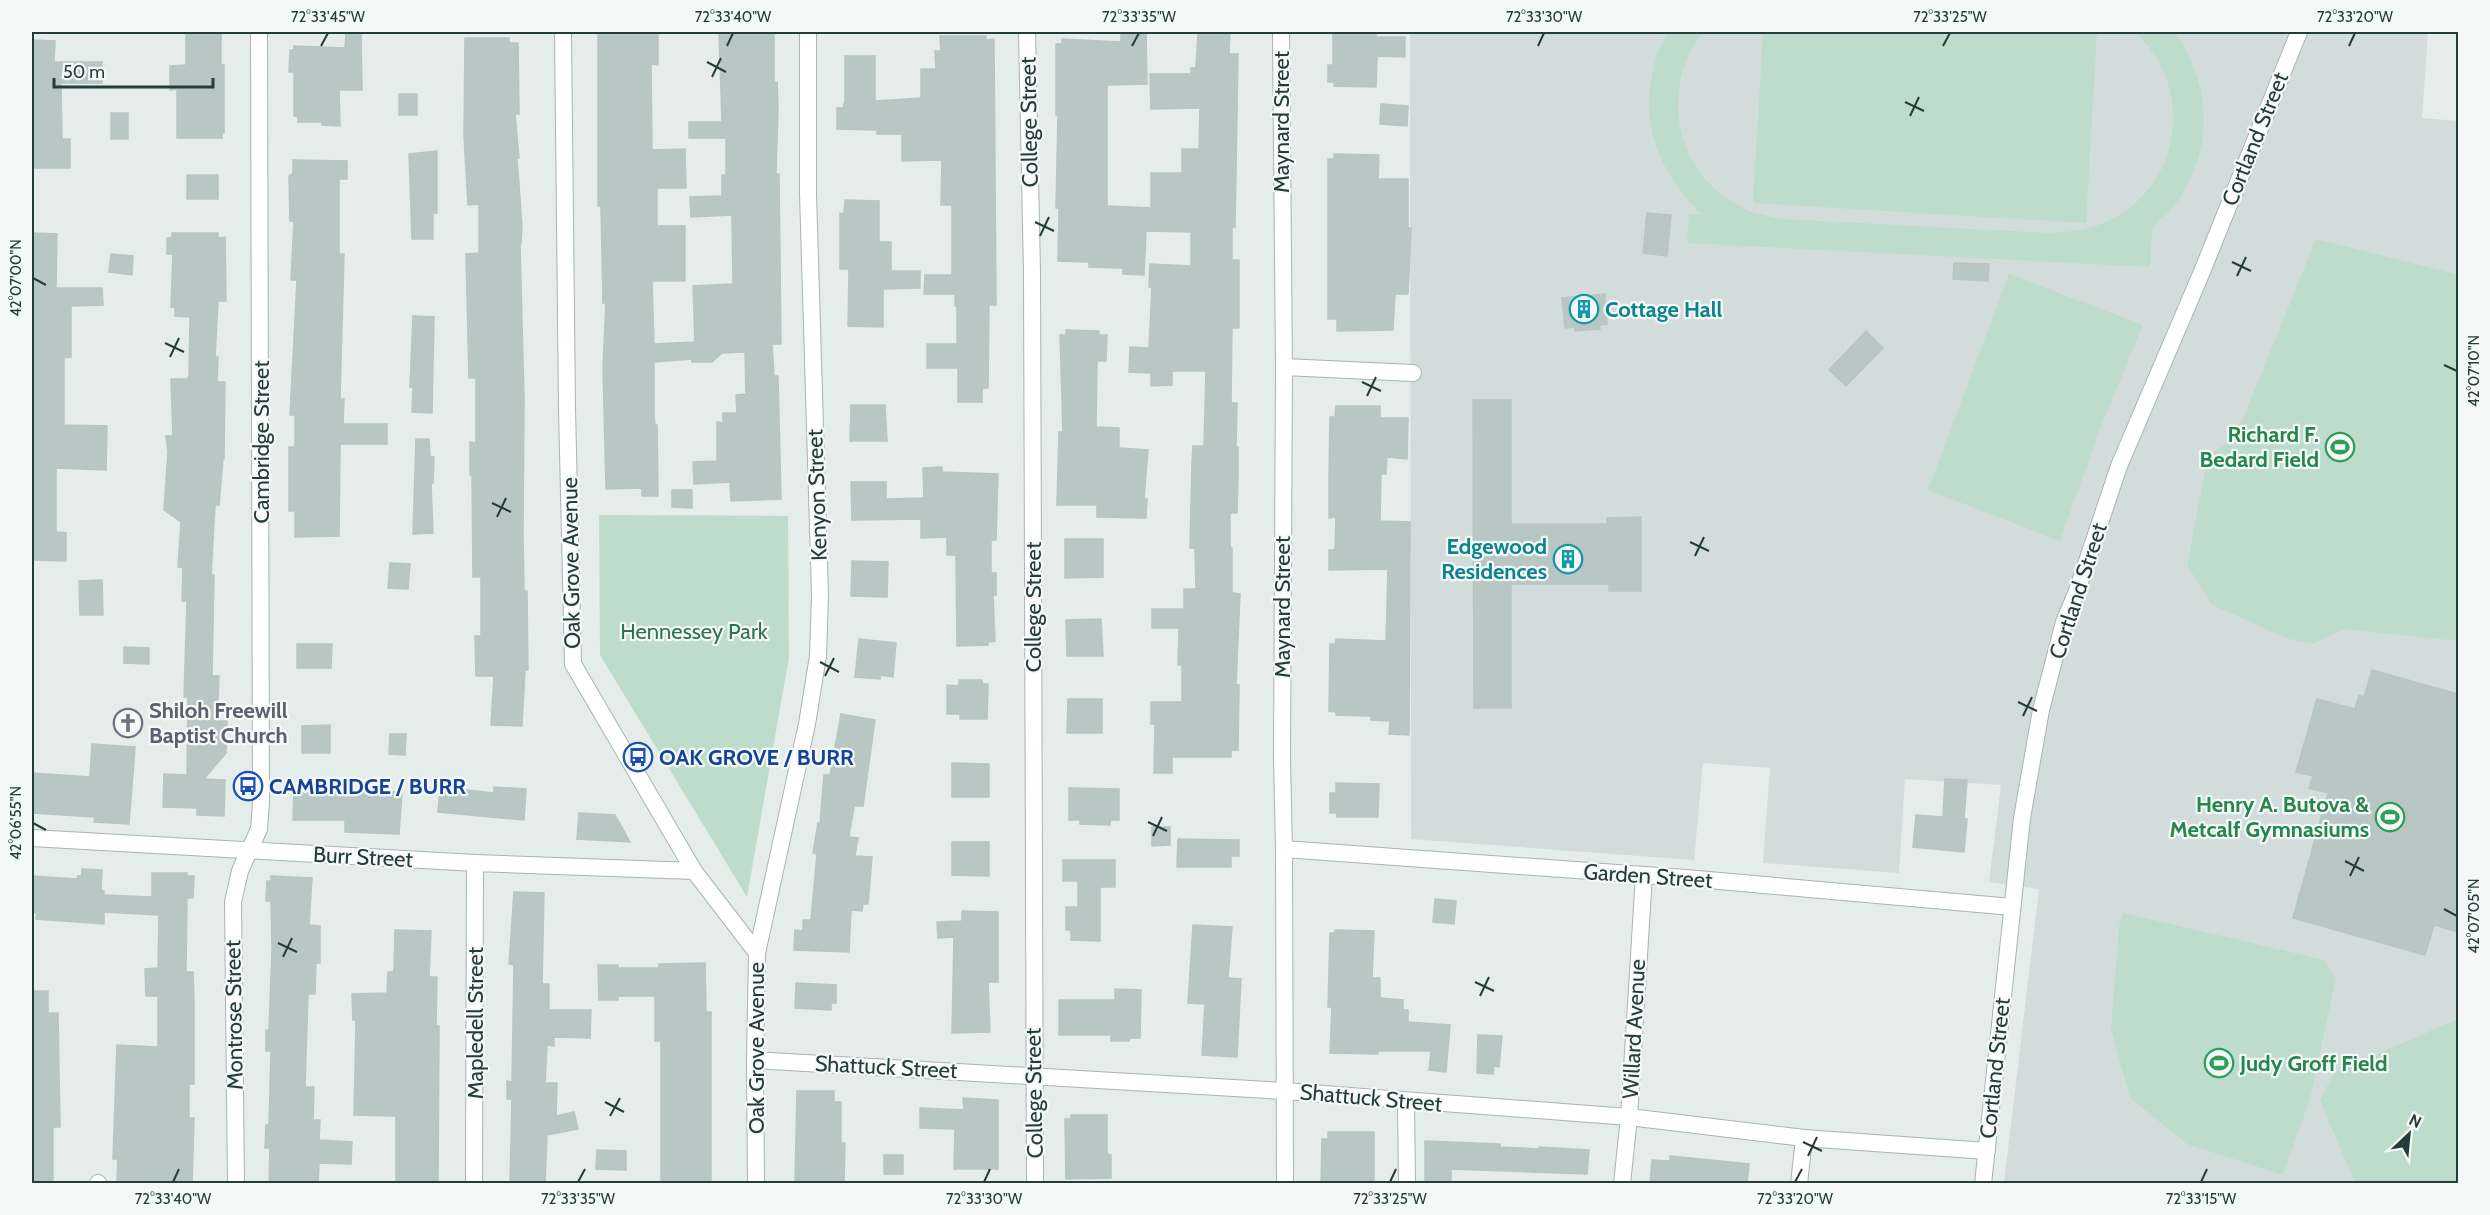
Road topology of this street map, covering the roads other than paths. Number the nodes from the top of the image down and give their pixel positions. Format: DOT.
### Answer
graph roads {
  1 [pos="259,32"];
  2 [pos="562,32"];
  3 [pos="808,32"];
  4 [pos="1027,32"];
  5 [pos="1281,32"];
  6 [pos="2299,32"];
  7 [pos="1284,368"];
  8 [pos="1413,373"];
  9 [pos="32,838"];
  10 [pos="1284,849"];
  11 [pos="249,850"];
  12 [pos="475,863"];
  13 [pos="694,871"];
  14 [pos="1644,875"];
  15 [pos="2012,907"];
  16 [pos="758,952"];
  17 [pos="755,1060"];
  18 [pos="1033,1075"];
  19 [pos="1284,1091"];
  20 [pos="1406,1102"];
  21 [pos="1629,1117"];
  22 [pos="1804,1138"];
  23 [pos="1987,1151"];
  24 [pos="236,1184"];
  25 [pos="474,1184"];
  26 [pos="756,1184"];
  27 [pos="1035,1184"];
  28 [pos="1285,1184"];
  29 [pos="1407,1184"];
  30 [pos="1622,1184"];
  31 [pos="1799,1184"];
  32 [pos="1983,1184"];
  1 -- 11 [label="street, Cambridge Street"];
  2 -- 13 [label="street, Oak Grove Avenue"];
  3 -- 16 [label="street, Kenyon Street"];
  4 -- 18 [label="street, College Street"];
  5 -- 7 [label="street, Maynard Street"];
  6 -- 15 [label="street, Cortland Street"];
  7 -- 8 [label="street"];
  7 -- 10 [label="street, Maynard Street"];
  9 -- 11 [label="street, Burr Street"];
  10 -- 14 [label="street, Garden Street"];
  10 -- 19 [label="street, Maynard Street"];
  11 -- 12 [label="street, Burr Street"];
  11 -- 24 [label="street, Montrose Street"];
  12 -- 13 [label="street, Burr Street"];
  12 -- 25 [label="street, Mapledell Street"];
  13 -- 16 [label="street, Oak Grove Avenue"];
  14 -- 15 [label="street, Garden Street"];
  14 -- 21 [label="street, Willard Avenue"];
  15 -- 23 [label="street, Cortland Street"];
  16 -- 17 [label="street, Oak Grove Avenue"];
  17 -- 18 [label="street, Shattuck Street"];
  17 -- 26 [label="street, Oak Grove Avenue"];
  18 -- 19 [label="street, Shattuck Street"];
  18 -- 27 [label="street, College Street"];
  19 -- 20 [label="street, Shattuck Street"];
  19 -- 28 [label="street, Maynard Street"];
  20 -- 21 [label="street, Shattuck Street"];
  20 -- 29 [label="street"];
  21 -- 22 [label="street, Shattuck Street"];
  21 -- 30 [label="street, Willard Avenue"];
  22 -- 23 [label="street, Shattuck Street"];
  22 -- 31 [label="street"];
  23 -- 32 [label="street, Cortland Street"];
}
